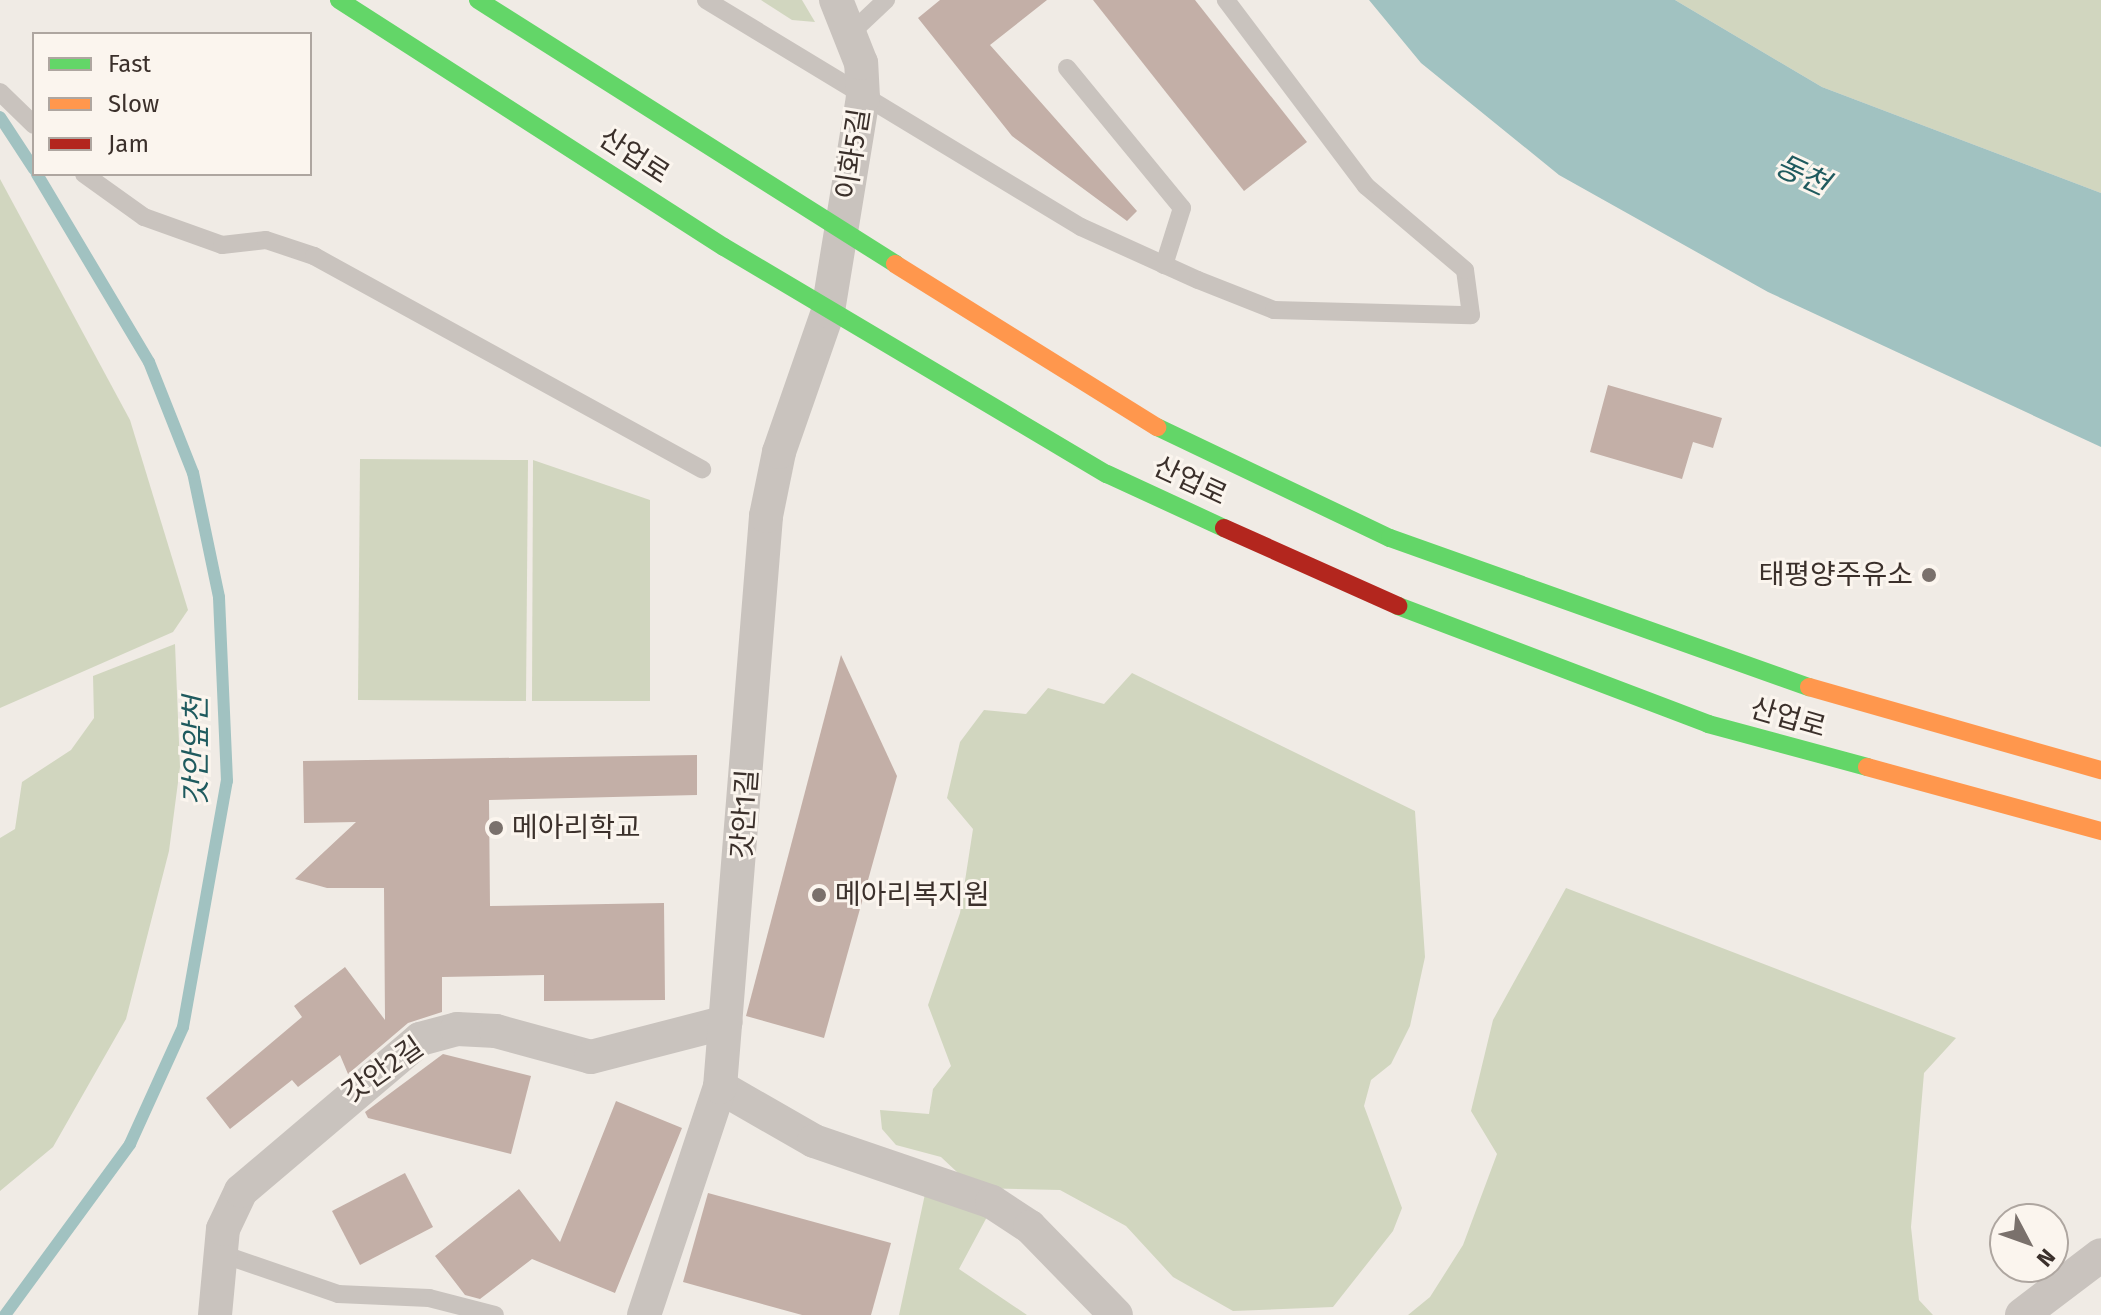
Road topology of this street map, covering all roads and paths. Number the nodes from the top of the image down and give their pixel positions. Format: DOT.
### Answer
graph roads {
  1 [pos="339,0"];
  2 [pos="478,0"];
  3 [pos="706,0"];
  4 [pos="836,0"];
  5 [pos="886,0"];
  6 [pos="1226,0"];
  7 [pos="852,32"];
  8 [pos="1067,68"];
  9 [pos="0,92"];
  10 [pos="863,98"];
  11 [pos="32,123"];
  12 [pos="86,176"];
  13 [pos="841,235"];
  14 [pos="1164,265"];
  15 [pos="828,311"];
  16 [pos="702,469"];
  17 [pos="2101,770"];
  18 [pos="2101,831"];
  19 [pos="726,1022"];
  20 [pos="720,1087"];
  21 [pos="222,1254"];
  22 [pos="2101,1255"];
  23 [pos="215,1315"];
  24 [pos="495,1315"];
  25 [pos="644,1315"];
  26 [pos="1116,1315"];
  27 [pos="2022,1315"];
  1 -- 15 [label="main road, 산업로"];
  2 -- 13 [label="main road, 산업로"];
  3 -- 10 [label="lane"];
  4 -- 7 [label="street, 이화5길"];
  5 -- 7 [label="lane"];
  6 -- 14 [label="lane"];
  7 -- 10 [label="street, 이화5길"];
  8 -- 14 [label="lane"];
  9 -- 11 [label="lane"];
  10 -- 13 [label="street, 이화5길"];
  10 -- 14 [label="lane"];
  12 -- 16 [label="lane"];
  13 -- 15 [label="street, 이화5길"];
  13 -- 17 [label="main road, 산업로"];
  15 -- 18 [label="main road, 산업로"];
  15 -- 19 [label="street, 갓안1길"];
  19 -- 20 [label="street, 갓안1길"];
  19 -- 21 [label="street, 갓안2길"];
  20 -- 25 [label="street, 갓안1길"];
  20 -- 26 [label="street"];
  21 -- 23 [label="street, 갓안2길"];
  21 -- 24 [label="lane"];
  22 -- 27 [label="street"];
}
